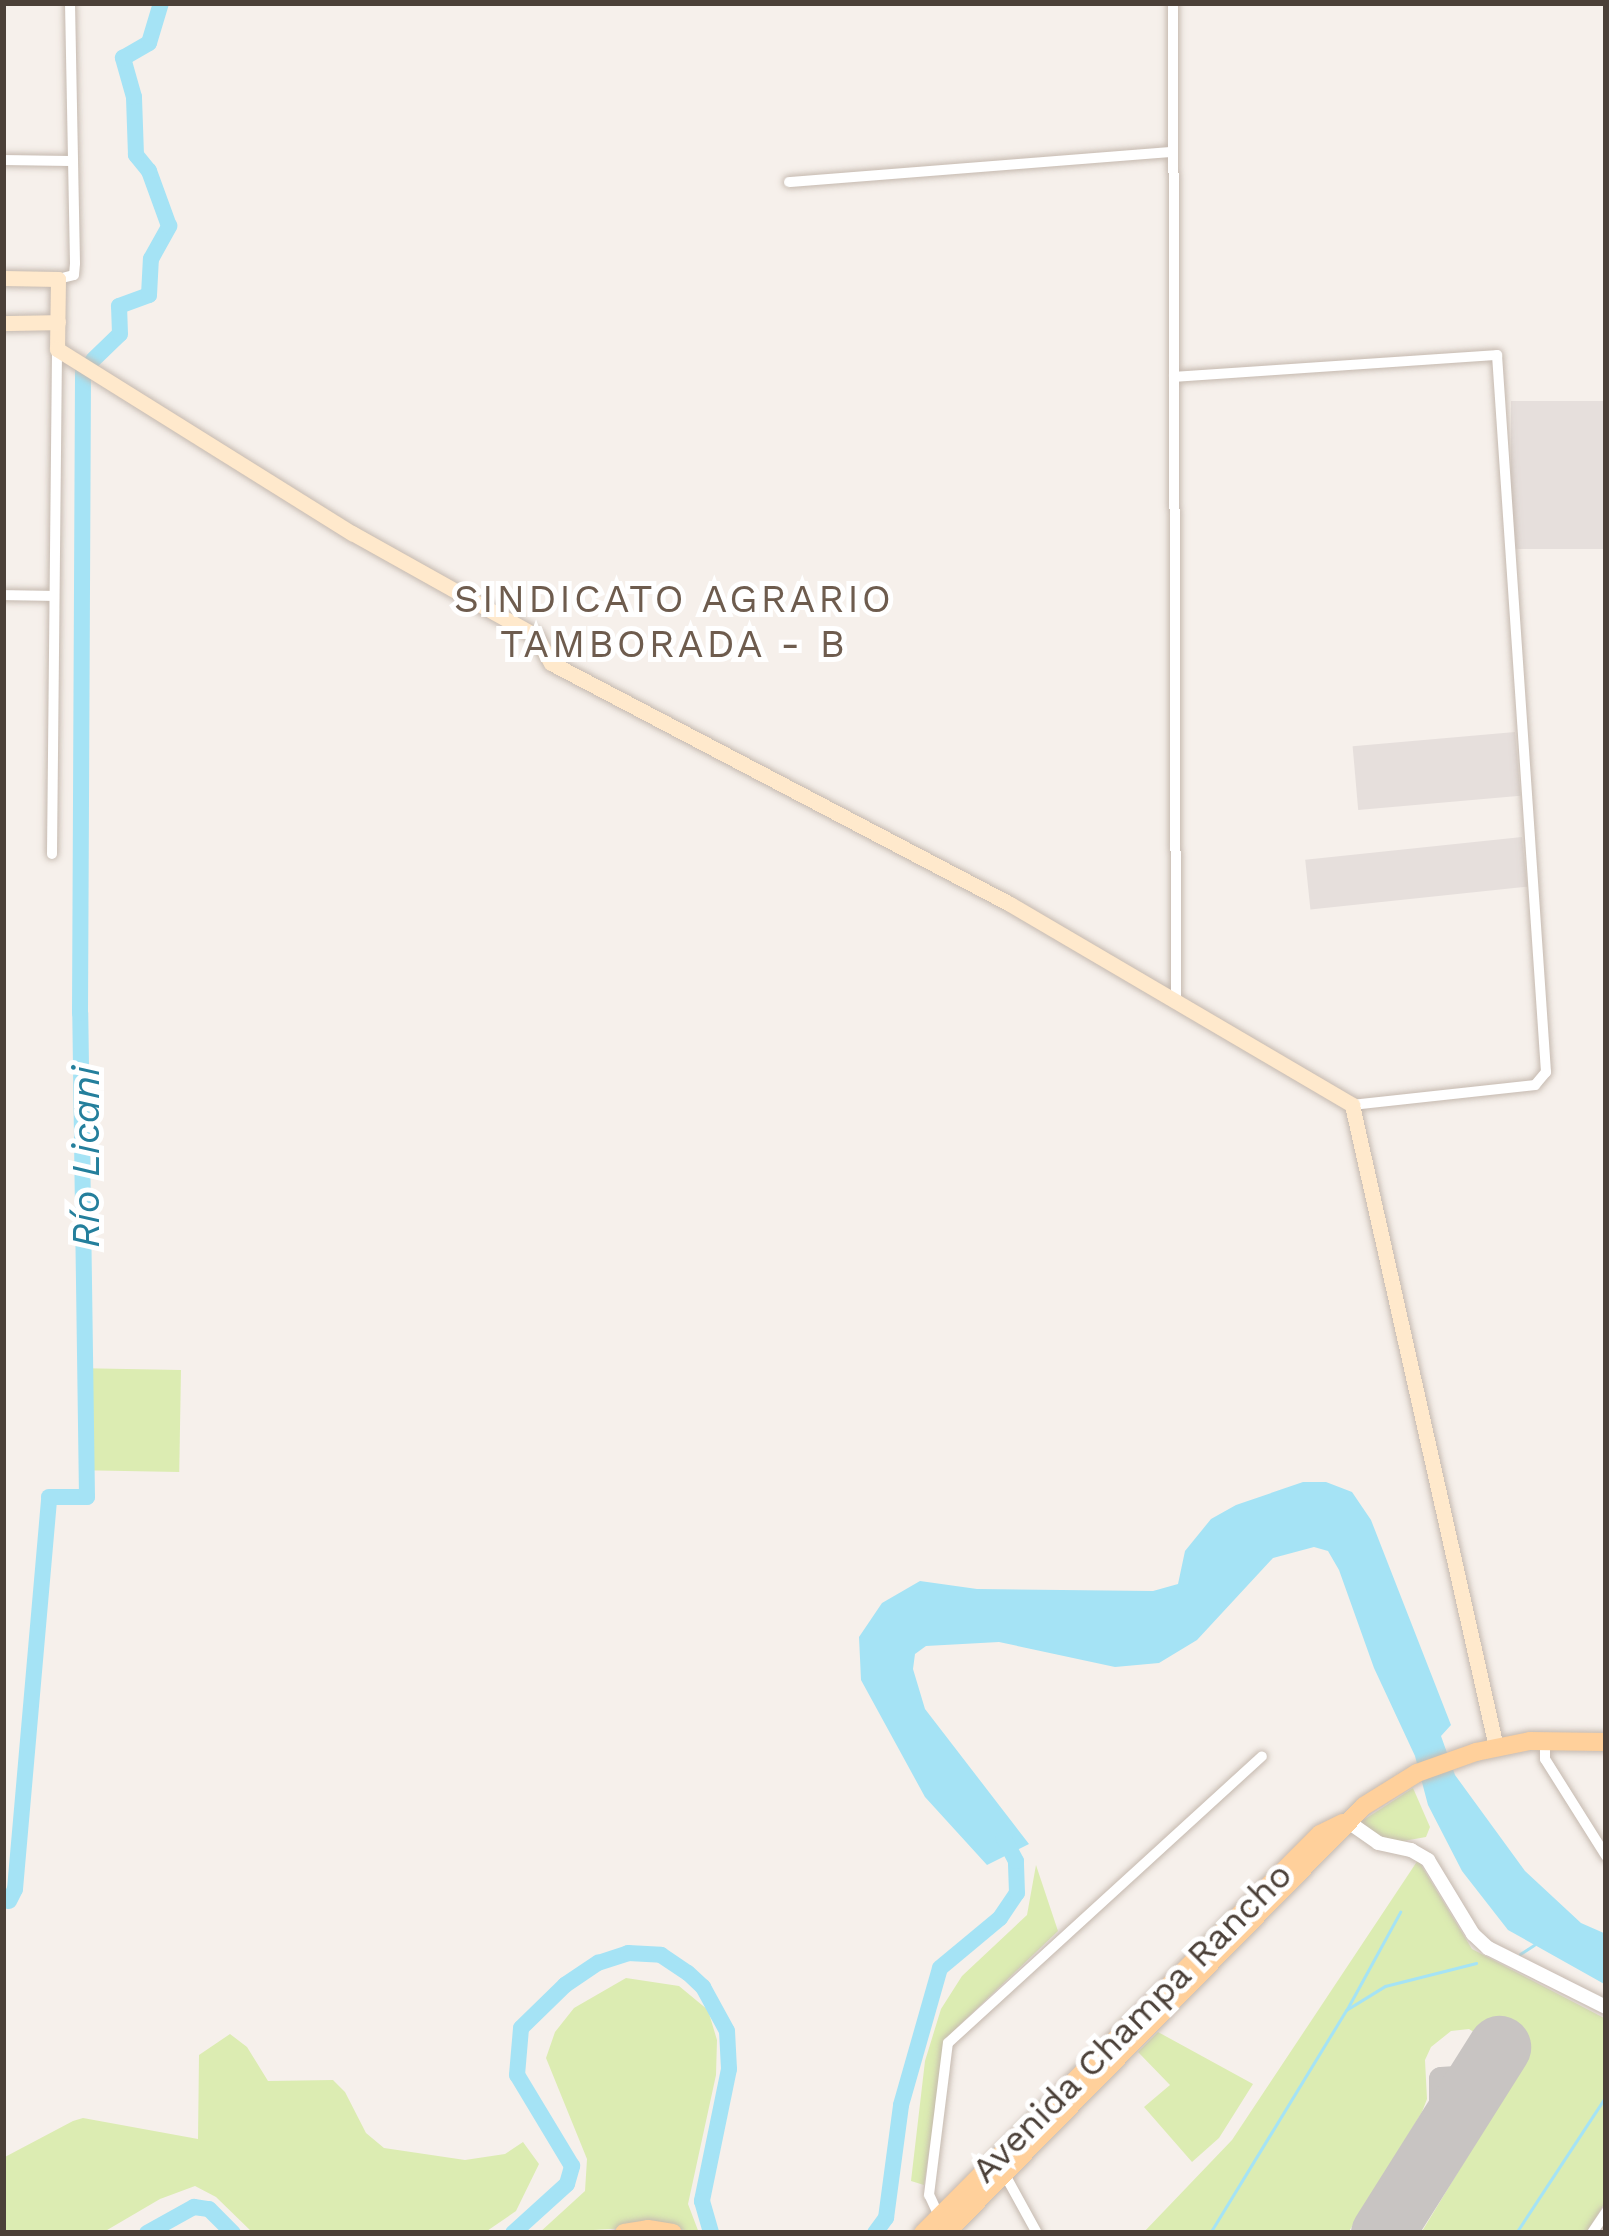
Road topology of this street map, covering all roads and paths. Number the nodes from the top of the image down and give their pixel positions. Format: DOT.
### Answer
graph roads {
  1 [pos="70,3"];
  2 [pos="1173,3"];
  3 [pos="1172,152"];
  4 [pos="3,160"];
  5 [pos="70,161"];
  6 [pos="789,182"];
  7 [pos="3,278"];
  8 [pos="58,279"];
  9 [pos="58,322"];
  10 [pos="3,323"];
  11 [pos="57,349"];
  12 [pos="1174,377"];
  13 [pos="3,595"];
  14 [pos="53,596"];
  15 [pos="52,854"];
  16 [pos="1176,1003"];
  17 [pos="1352,1106"];
  18 [pos="1545,1742"];
  19 [pos="1606,1742"];
  20 [pos="1496,1747"];
  21 [pos="1262,1756"];
  22 [pos="1347,1821"];
  23 [pos="1606,1856"];
  24 [pos="1606,2007"];
  25 [pos="999,2169"];
  26 [pos="1606,2212"];
  27 [pos="943,2225"];
  28 [pos="624,2233"];
  29 [pos="673,2233"];
  30 [pos="923,2233"];
  31 [pos="1037,2233"];
  32 [pos="1592,2233"];
  1 -- 5 [label="street"];
  2 -- 3 [label="street"];
  3 -- 6 [label="street"];
  3 -- 12 [label="street"];
  4 -- 5 [label="street"];
  5 -- 8 [label="street"];
  7 -- 8 [label="main road"];
  8 -- 9 [label="main road"];
  9 -- 10 [label="main road"];
  9 -- 11 [label="main road"];
  11 -- 14 [label="street"];
  11 -- 16 [label="main road"];
  12 -- 16 [label="street"];
  12 -- 17 [label="street"];
  13 -- 14 [label="street"];
  14 -- 15 [label="street"];
  16 -- 17 [label="main road"];
  17 -- 20 [label="main road"];
  18 -- 19 [label="main road, Avenida Champa Rancho"];
  18 -- 20 [label="main road, Avenida Champa Rancho"];
  18 -- 23 [label="street"];
  20 -- 22 [label="main road, Avenida Champa Rancho"];
  21 -- 27 [label="street"];
  22 -- 24 [label="street"];
  22 -- 25 [label="main road, Avenida Champa Rancho"];
  25 -- 27 [label="main road, Avenida Champa Rancho"];
  25 -- 31 [label="street"];
  26 -- 32 [label="street"];
  27 -- 30 [label="main road, Avenida Champa Rancho"];
  28 -- 29 [label="main road"];
}
